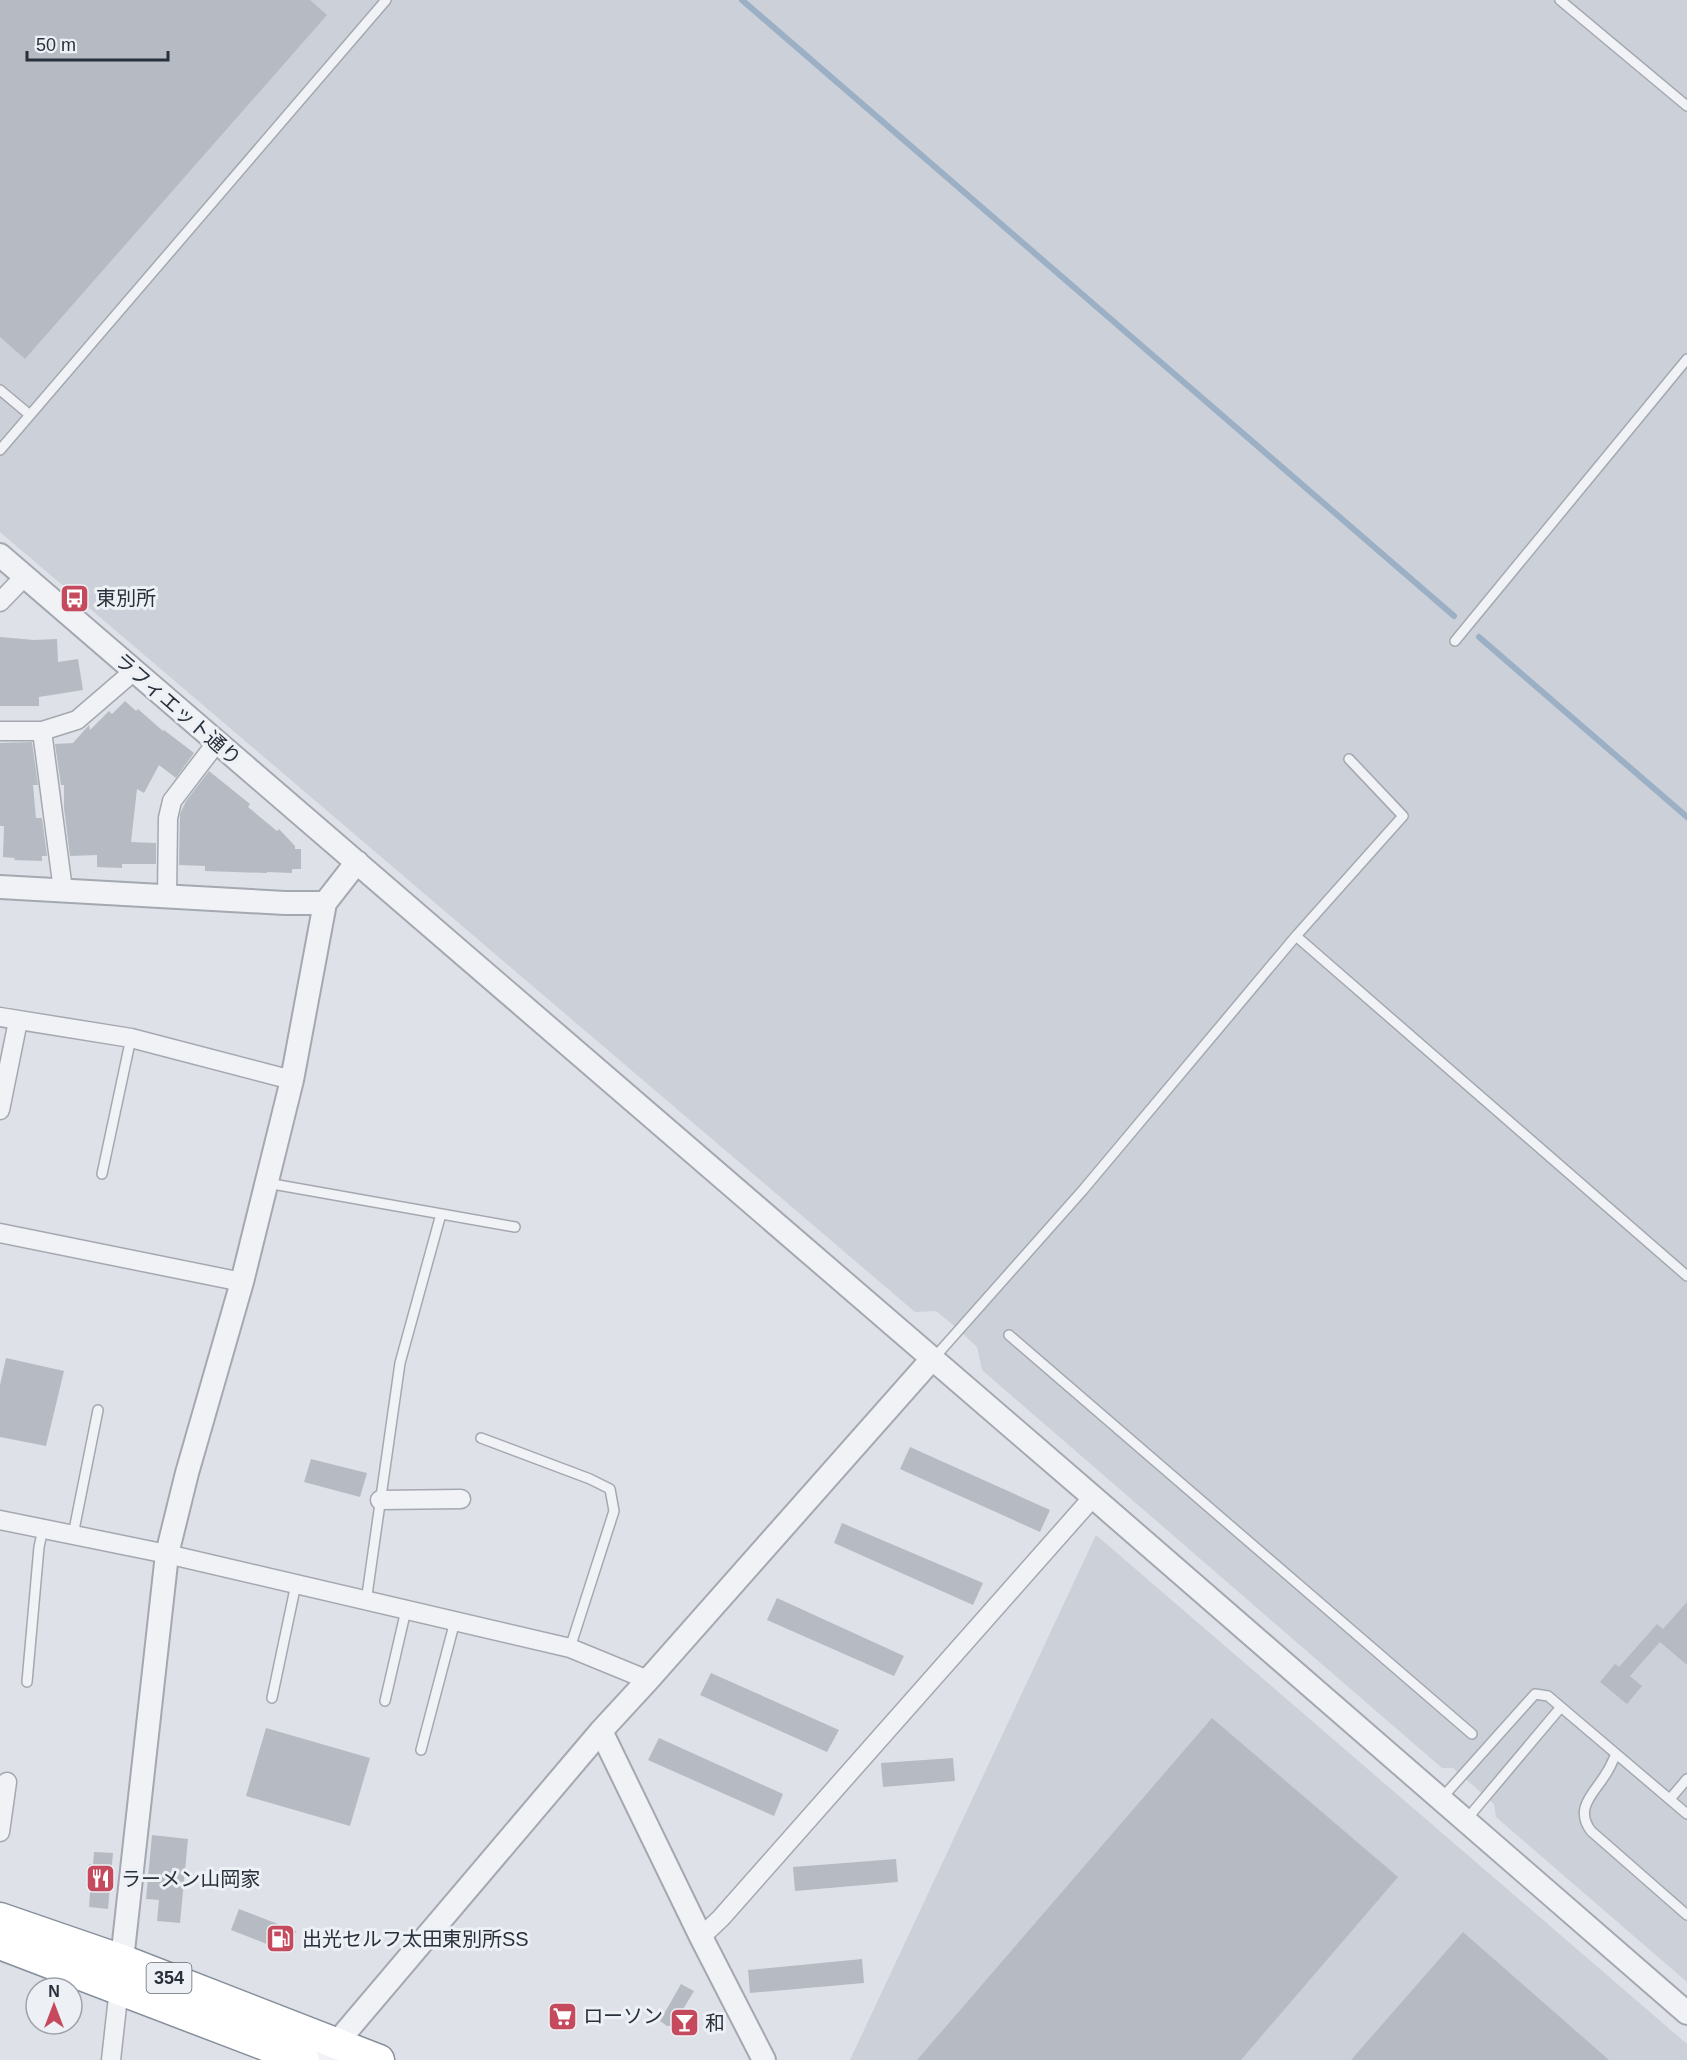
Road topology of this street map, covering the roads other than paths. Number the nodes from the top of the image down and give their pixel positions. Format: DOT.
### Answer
graph roads {
  1 [pos="386,0"];
  2 [pos="1560,0"];
  3 [pos="1687,106"];
  4 [pos="1687,359"];
  5 [pos="0,390"];
  6 [pos="30,415"];
  7 [pos="0,450"];
  8 [pos="0,555"];
  9 [pos="24,577"];
  10 [pos="0,602"];
  11 [pos="1455,641"];
  12 [pos="134,671"];
  13 [pos="0,731"];
  14 [pos="42,731"];
  15 [pos="217,742"];
  16 [pos="1349,759"];
  17 [pos="357,862"];
  18 [pos="0,887"];
  19 [pos="63,890"];
  20 [pos="167,896"];
  21 [pos="325,903"];
  22 [pos="1296,936"];
  23 [pos="0,1017"];
  24 [pos="18,1021"];
  25 [pos="131,1038"];
  26 [pos="292,1080"];
  27 [pos="0,1110"];
  28 [pos="102,1174"];
  29 [pos="267,1183"];
  30 [pos="441,1214"];
  31 [pos="515,1227"];
  32 [pos="0,1233"];
  33 [pos="1687,1276"];
  34 [pos="242,1282"];
  35 [pos="1009,1335"];
  36 [pos="932,1359"];
  37 [pos="98,1410"];
  38 [pos="480,1438"];
  39 [pos="1093,1497"];
  40 [pos="461,1499"];
  41 [pos="380,1500"];
  42 [pos="0,1520"];
  43 [pos="44,1529"];
  44 [pos="73,1535"];
  45 [pos="167,1554"];
  46 [pos="296,1584"];
  47 [pos="366,1602"];
  48 [pos="406,1610"];
  49 [pos="455,1621"];
  50 [pos="570,1648"];
  51 [pos="648,1680"];
  52 [pos="27,1682"];
  53 [pos="272,1698"];
  54 [pos="385,1701"];
  55 [pos="1561,1707"];
  56 [pos="601,1731"];
  57 [pos="1472,1734"];
  58 [pos="421,1750"];
  59 [pos="1616,1754"];
  60 [pos="1687,1779"];
  61 [pos="7,1782"];
  62 [pos="1441,1799"];
  63 [pos="1670,1799"];
  64 [pos="2,1808"];
  65 [pos="1687,1814"];
  66 [pos="1466,1820"];
  67 [pos="0,1832"];
  68 [pos="1687,1915"];
  69 [pos="0,1918"];
  70 [pos="701,1937"];
  71 [pos="0,1944"];
  72 [pos="120,1974"];
  73 [pos="1687,2013"];
  74 [pos="329,2051"];
  75 [pos="111,2060"];
  76 [pos="304,2060"];
  77 [pos="379,2060"];
  78 [pos="764,2060"];
  1 -- 6 [label="lane"];
  2 -- 3 [label="lane"];
  4 -- 11 [label="lane"];
  5 -- 6 [label="lane"];
  6 -- 7 [label="lane"];
  8 -- 9 [label="street, ラフィエット通り"];
  9 -- 10 [label="street"];
  9 -- 12 [label="street, ラフィエット通り"];
  12 -- 14 [label="street"];
  12 -- 15 [label="street, ラフィエット通り"];
  13 -- 14 [label="street"];
  14 -- 19 [label="street"];
  15 -- 17 [label="street, ラフィエット通り"];
  15 -- 20 [label="street"];
  16 -- 22 [label="lane"];
  17 -- 21 [label="street"];
  17 -- 36 [label="street, ラフィエット通り"];
  18 -- 19 [label="street"];
  19 -- 20 [label="street"];
  20 -- 21 [label="street"];
  21 -- 26 [label="street"];
  22 -- 33 [label="lane"];
  22 -- 36 [label="lane"];
  23 -- 24 [label="street"];
  24 -- 25 [label="street"];
  24 -- 27 [label="street"];
  25 -- 26 [label="street"];
  25 -- 28 [label="lane"];
  26 -- 29 [label="street"];
  29 -- 30 [label="lane"];
  29 -- 34 [label="street"];
  30 -- 31 [label="lane"];
  30 -- 41 [label="lane"];
  32 -- 34 [label="street"];
  34 -- 45 [label="street"];
  35 -- 57 [label="lane"];
  36 -- 39 [label="street, ラフィエット通り"];
  36 -- 51 [label="street"];
  37 -- 44 [label="lane"];
  38 -- 50 [label="lane"];
  39 -- 62 [label="street, ラフィエット通り"];
  39 -- 70 [label="street"];
  40 -- 41 [label="street"];
  41 -- 47 [label="lane"];
  42 -- 43 [label="street"];
  43 -- 44 [label="street"];
  43 -- 52 [label="lane"];
  44 -- 45 [label="street"];
  45 -- 46 [label="street"];
  45 -- 72 [label="street"];
  46 -- 47 [label="street"];
  46 -- 53 [label="lane"];
  47 -- 48 [label="street"];
  48 -- 49 [label="street"];
  48 -- 54 [label="lane"];
  49 -- 50 [label="street"];
  49 -- 58 [label="lane"];
  50 -- 51 [label="street"];
  51 -- 56 [label="street"];
  55 -- 59 [label="lane"];
  55 -- 62 [label="lane"];
  55 -- 66 [label="lane"];
  56 -- 70 [label="street"];
  56 -- 74 [label="street"];
  59 -- 63 [label="lane"];
  59 -- 68 [label="lane"];
  60 -- 63 [label="lane"];
  61 -- 64 [label="street"];
  62 -- 66 [label="street, ラフィエット通り"];
  63 -- 65 [label="lane"];
  64 -- 67 [label="street"];
  66 -- 73 [label="street, ラフィエット通り"];
  69 -- 72 [label="highway, 354"];
  70 -- 78 [label="street"];
  71 -- 72 [label="highway, 354"];
  72 -- 74 [label="highway, 354"];
  72 -- 75 [label="street"];
  72 -- 76 [label="highway, 354"];
  74 -- 77 [label="highway, 354"];
}
